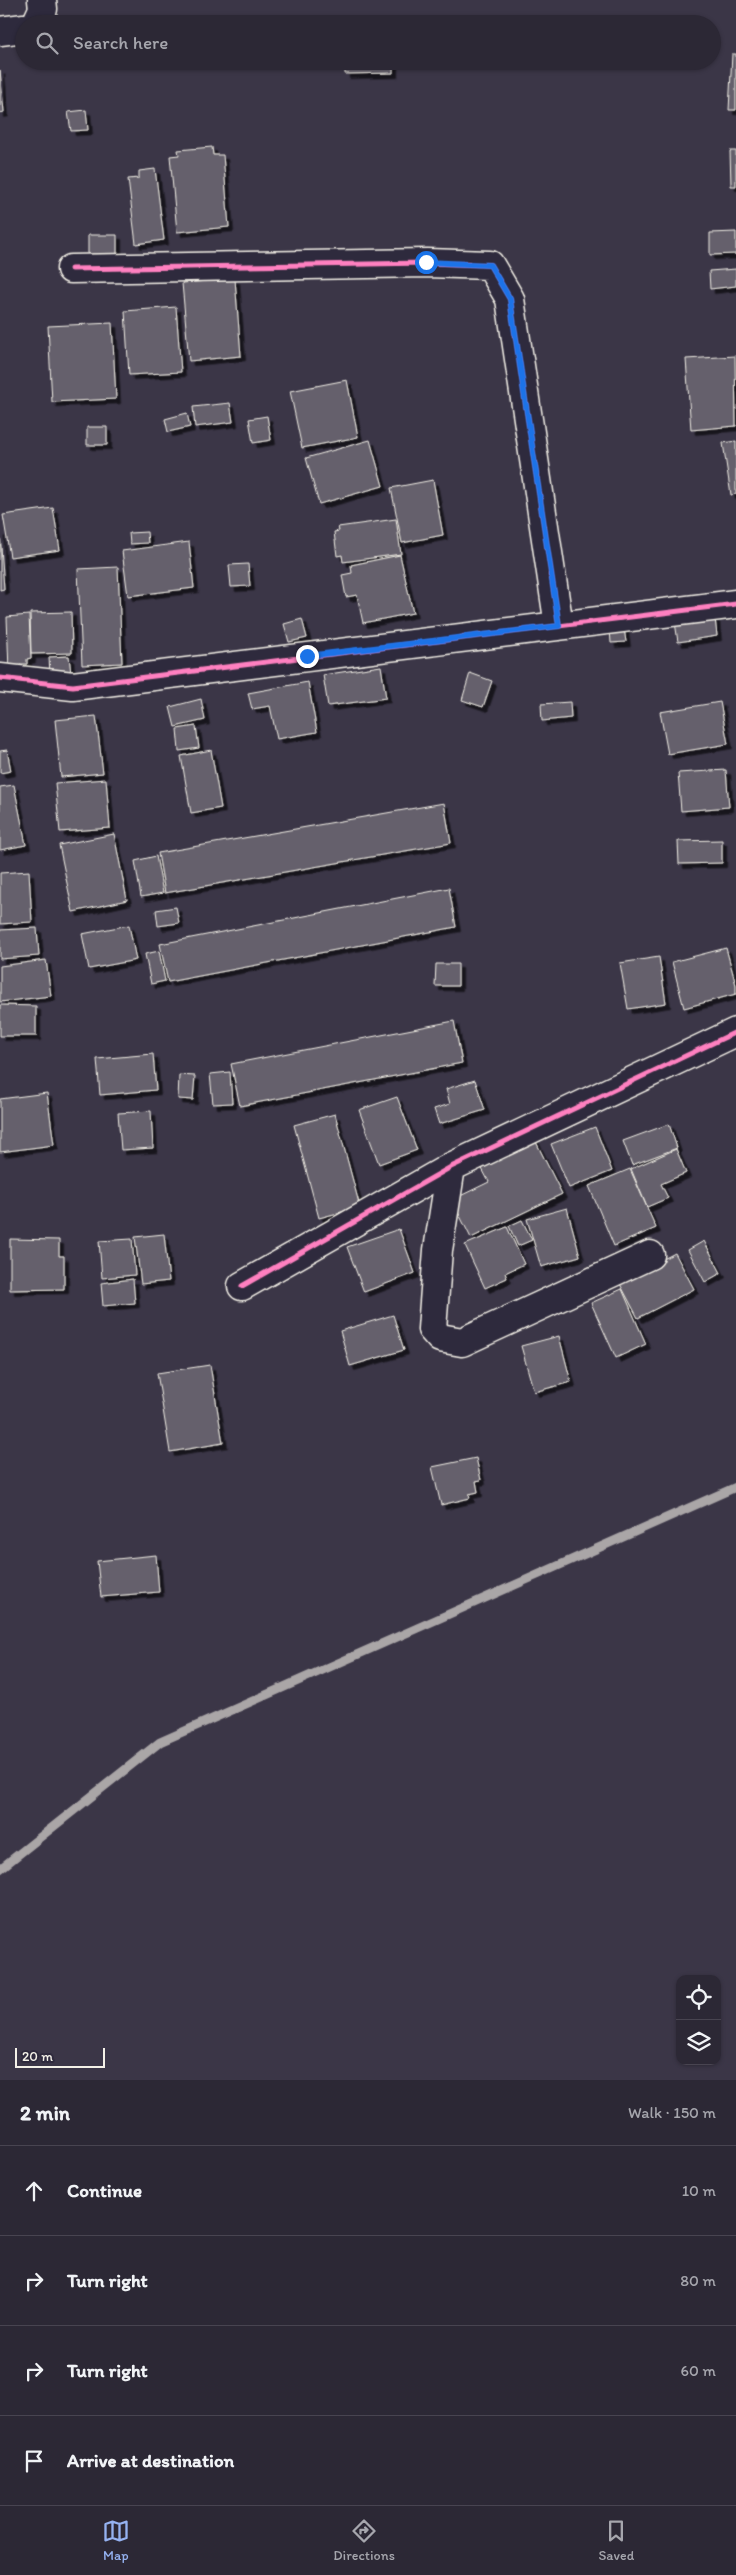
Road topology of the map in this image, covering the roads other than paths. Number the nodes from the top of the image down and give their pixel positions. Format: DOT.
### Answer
graph roads {
  1 [pos="42,0"];
  2 [pos="40,15"];
  3 [pos="15,29"];
  4 [pos="0,31"];
  5 [pos="72,269"];
  6 [pos="736,604"];
  7 [pos="559,626"];
  8 [pos="0,678"];
  9 [pos="736,1032"];
  10 [pos="451,1167"];
  11 [pos="650,1255"];
  12 [pos="242,1286"];
  1 -- 2 [label="street"];
  3 -- 4 [label="street"];
  5 -- 7 [label="street"];
  6 -- 7 [label="street"];
  7 -- 8 [label="street"];
  9 -- 10 [label="street"];
  10 -- 11 [label="street"];
  10 -- 12 [label="street"];
}
